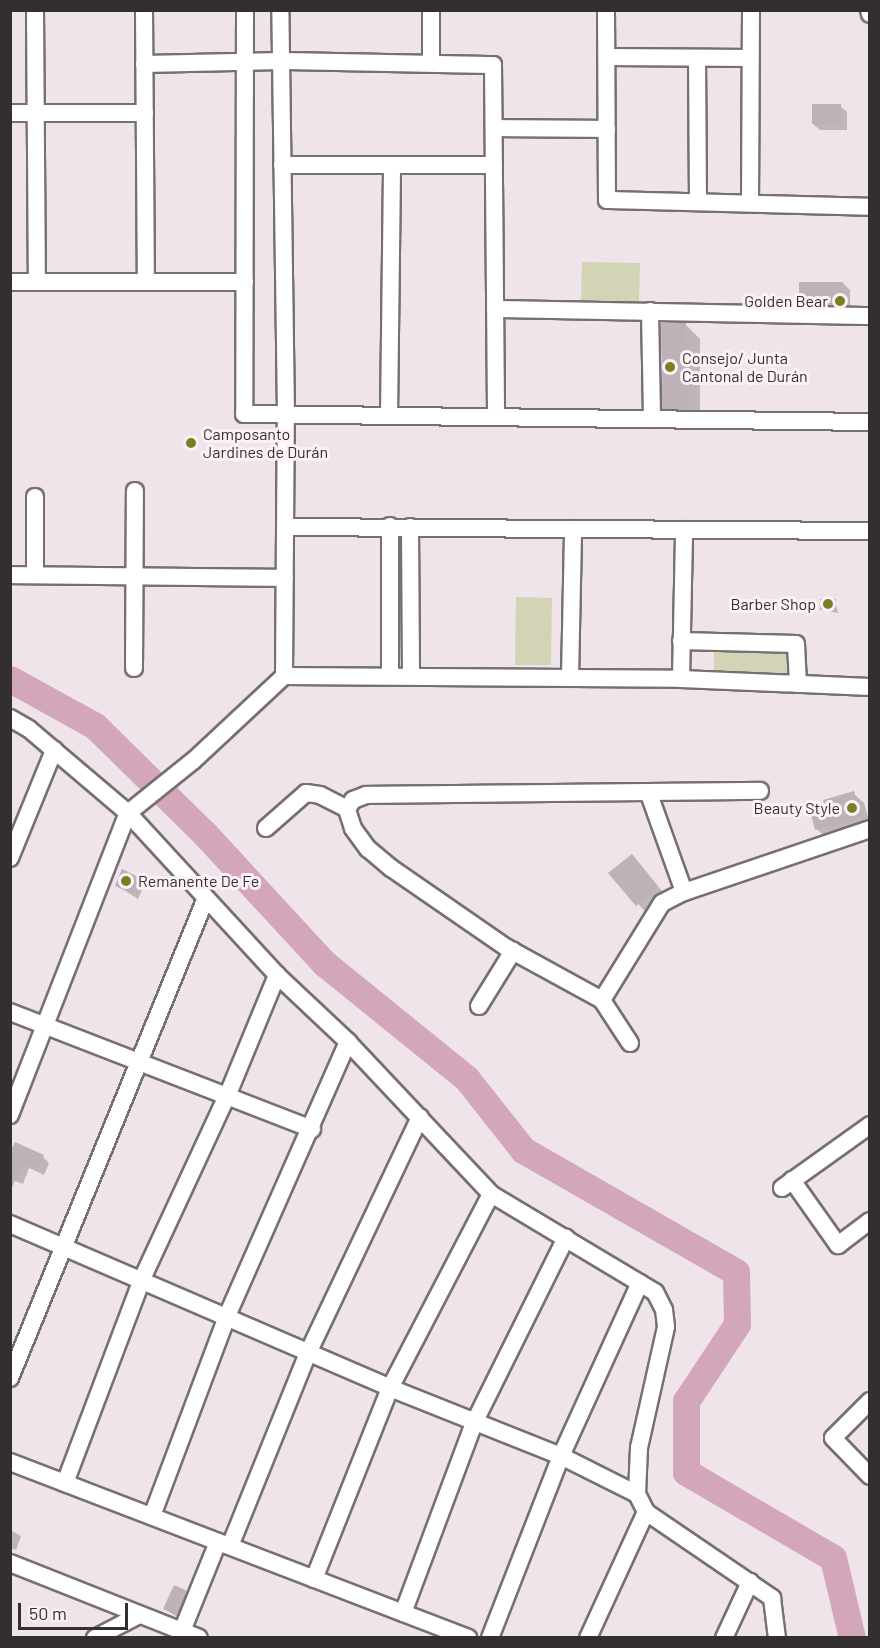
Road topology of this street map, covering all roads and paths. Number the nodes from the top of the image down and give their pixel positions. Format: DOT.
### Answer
graph roads {
  1 [pos="35,10"];
  2 [pos="144,10"];
  3 [pos="245,10"];
  4 [pos="280,10"];
  5 [pos="432,10"];
  6 [pos="606,10"];
  7 [pos="751,10"];
  8 [pos="607,57"];
  9 [pos="697,58"];
  10 [pos="750,58"];
  11 [pos="281,61"];
  12 [pos="245,63"];
  13 [pos="431,63"];
  14 [pos="144,64"];
  15 [pos="10,113"];
  16 [pos="34,113"];
  17 [pos="145,113"];
  18 [pos="494,128"];
  19 [pos="607,129"];
  20 [pos="282,165"];
  21 [pos="392,165"];
  22 [pos="494,165"];
  23 [pos="698,202"];
  24 [pos="750,203"];
  25 [pos="870,207"];
  26 [pos="37,281"];
  27 [pos="10,282"];
  28 [pos="146,282"];
  29 [pos="245,282"];
  30 [pos="495,309"];
  31 [pos="650,311"];
  32 [pos="870,316"];
  33 [pos="286,415"];
  34 [pos="389,416"];
  35 [pos="496,417"];
  36 [pos="652,419"];
  37 [pos="870,422"];
  38 [pos="135,491"];
  39 [pos="35,497"];
  40 [pos="390,526"];
  41 [pos="411,526"];
  42 [pos="285,527"];
  43 [pos="573,529"];
  44 [pos="684,530"];
  45 [pos="870,531"];
  46 [pos="10,575"];
  47 [pos="35,575"];
  48 [pos="135,576"];
  49 [pos="285,578"];
  50 [pos="681,640"];
  51 [pos="134,668"];
  52 [pos="284,676"];
  53 [pos="390,676"];
  54 [pos="411,676"];
  55 [pos="570,678"];
  56 [pos="681,679"];
  57 [pos="798,684"];
  58 [pos="870,687"];
  59 [pos="10,718"];
  60 [pos="54,750"];
  61 [pos="759,791"];
  62 [pos="649,794"];
  63 [pos="347,808"];
  64 [pos="131,810"];
  65 [pos="266,828"];
  66 [pos="870,829"];
  67 [pos="10,858"];
  68 [pos="684,892"];
  69 [pos="206,898"];
  70 [pos="513,951"];
  71 [pos="277,975"];
  72 [pos="602,1000"];
  73 [pos="479,1006"];
  74 [pos="10,1012"];
  75 [pos="46,1024"];
  76 [pos="348,1042"];
  77 [pos="630,1043"];
  78 [pos="138,1059"];
  79 [pos="228,1094"];
  80 [pos="10,1114"];
  81 [pos="420,1117"];
  82 [pos="870,1125"];
  83 [pos="312,1129"];
  84 [pos="491,1194"];
  85 [pos="870,1221"];
  86 [pos="10,1224"];
  87 [pos="566,1238"];
  88 [pos="64,1244"];
  89 [pos="142,1279"];
  90 [pos="640,1283"];
  91 [pos="227,1316"];
  92 [pos="308,1353"];
  93 [pos="10,1378"];
  94 [pos="390,1388"];
  95 [pos="870,1401"];
  96 [pos="474,1423"];
  97 [pos="561,1456"];
  98 [pos="10,1462"];
  99 [pos="870,1476"];
  100 [pos="65,1483"];
  101 [pos="637,1494"];
  102 [pos="646,1512"];
  103 [pos="152,1516"];
  104 [pos="224,1544"];
  105 [pos="10,1563"];
  106 [pos="314,1579"];
  107 [pos="750,1582"];
  108 [pos="403,1613"];
  109 [pos="139,1615"];
  110 [pos="182,1631"];
  111 [pos="95,1638"];
  112 [pos="199,1638"];
  113 [pos="468,1638"];
  114 [pos="490,1638"];
  115 [pos="588,1638"];
  116 [pos="724,1638"];
  117 [pos="777,1638"];
  1 -- 16 [label="street"];
  2 -- 14 [label="street"];
  3 -- 12 [label="street"];
  4 -- 11 [label="street"];
  5 -- 13 [label="street"];
  6 -- 8 [label="street"];
  7 -- 10 [label="street"];
  8 -- 9 [label="street"];
  8 -- 19 [label="street"];
  9 -- 10 [label="street"];
  9 -- 23 [label="street"];
  10 -- 24 [label="street"];
  11 -- 12 [label="street"];
  11 -- 13 [label="street"];
  11 -- 20 [label="street"];
  12 -- 14 [label="street"];
  12 -- 29 [label="street"];
  13 -- 18 [label="street"];
  14 -- 17 [label="street"];
  15 -- 16 [label="street"];
  16 -- 17 [label="street"];
  16 -- 26 [label="street"];
  17 -- 28 [label="street"];
  18 -- 19 [label="street"];
  18 -- 22 [label="street"];
  19 -- 23 [label="street"];
  20 -- 21 [label="street"];
  20 -- 33 [label="street"];
  21 -- 22 [label="street"];
  21 -- 34 [label="street"];
  22 -- 30 [label="street"];
  23 -- 24 [label="street"];
  24 -- 25 [label="street"];
  26 -- 27 [label="street"];
  26 -- 28 [label="street"];
  28 -- 29 [label="street"];
  29 -- 33 [label="street"];
  30 -- 31 [label="street"];
  30 -- 35 [label="street"];
  31 -- 32 [label="street"];
  31 -- 36 [label="street"];
  33 -- 34 [label="street"];
  33 -- 42 [label="street"];
  34 -- 35 [label="street"];
  35 -- 36 [label="street"];
  36 -- 37 [label="street"];
  38 -- 48 [label="street"];
  39 -- 47 [label="street"];
  40 -- 41 [label="street"];
  40 -- 42 [label="street"];
  40 -- 53 [label="street"];
  41 -- 43 [label="street"];
  41 -- 54 [label="street"];
  42 -- 49 [label="street"];
  43 -- 44 [label="street"];
  43 -- 55 [label="street"];
  44 -- 45 [label="street"];
  44 -- 50 [label="street"];
  46 -- 47 [label="street"];
  47 -- 48 [label="street"];
  48 -- 49 [label="street"];
  48 -- 51 [label="street"];
  49 -- 52 [label="street"];
  50 -- 56 [label="street"];
  50 -- 57 [label="street"];
  52 -- 53 [label="street"];
  52 -- 64 [label="street"];
  53 -- 54 [label="street"];
  54 -- 55 [label="street"];
  55 -- 56 [label="street"];
  56 -- 57 [label="street"];
  57 -- 58 [label="street"];
  59 -- 60 [label="street"];
  60 -- 64 [label="street"];
  60 -- 67 [label="street"];
  61 -- 62 [label="street"];
  62 -- 63 [label="street"];
  62 -- 68 [label="street"];
  63 -- 65 [label="street"];
  63 -- 70 [label="street"];
  64 -- 69 [label="street"];
  64 -- 75 [label="street"];
  66 -- 68 [label="street"];
  68 -- 72 [label="street"];
  69 -- 71 [label="street"];
  69 -- 78 [label="street"];
  70 -- 72 [label="street"];
  70 -- 73 [label="street"];
  71 -- 76 [label="street"];
  71 -- 79 [label="street"];
  72 -- 77 [label="street"];
  74 -- 75 [label="street"];
  75 -- 78 [label="street"];
  75 -- 80 [label="street"];
  76 -- 81 [label="street"];
  76 -- 83 [label="street"];
  78 -- 79 [label="street"];
  78 -- 88 [label="street"];
  79 -- 83 [label="street"];
  79 -- 89 [label="street"];
  81 -- 84 [label="street"];
  81 -- 92 [label="street"];
  82 -- 85 [label="street"];
  83 -- 91 [label="street"];
  84 -- 87 [label="street"];
  84 -- 94 [label="street"];
  86 -- 88 [label="street"];
  87 -- 90 [label="street"];
  87 -- 96 [label="street"];
  88 -- 89 [label="street"];
  88 -- 93 [label="street"];
  89 -- 91 [label="street"];
  89 -- 100 [label="street"];
  90 -- 97 [label="street"];
  90 -- 101 [label="street"];
  91 -- 92 [label="street"];
  91 -- 103 [label="street"];
  92 -- 94 [label="street"];
  92 -- 104 [label="street"];
  94 -- 96 [label="street"];
  94 -- 106 [label="street"];
  95 -- 99 [label="street"];
  96 -- 97 [label="street"];
  96 -- 108 [label="street"];
  97 -- 101 [label="street"];
  97 -- 114 [label="street"];
  98 -- 100 [label="street"];
  100 -- 103 [label="street"];
  101 -- 102 [label="street"];
  102 -- 107 [label="street"];
  102 -- 115 [label="street"];
  103 -- 104 [label="street"];
  104 -- 106 [label="street"];
  104 -- 110 [label="street"];
  105 -- 109 [label="street"];
  106 -- 108 [label="street"];
  107 -- 116 [label="street"];
  107 -- 117 [label="street"];
  108 -- 113 [label="street"];
  109 -- 110 [label="street"];
  109 -- 111 [label="street"];
  110 -- 112 [label="street"];
}
